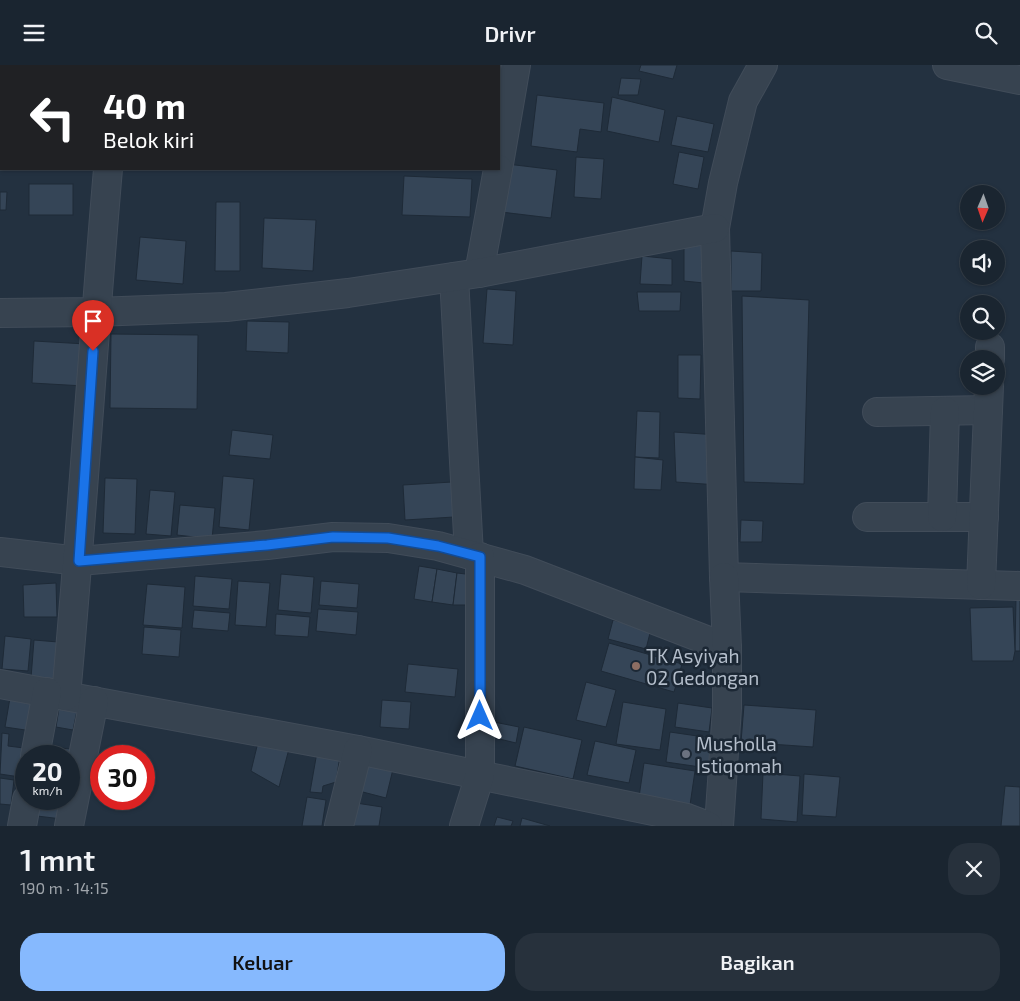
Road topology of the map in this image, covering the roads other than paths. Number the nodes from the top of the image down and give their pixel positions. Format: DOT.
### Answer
graph roads {
  1 [pos="516,65"];
  2 [pos="763,65"];
  3 [pos="948,65"];
  4 [pos="1020,80"];
  5 [pos="500,158"];
  6 [pos="108,170"];
  7 [pos="498,170"];
  8 [pos="715,228"];
  9 [pos="467,275"];
  10 [pos="96,312"];
  11 [pos="0,313"];
  12 [pos="989,398"];
  13 [pos="877,411"];
  14 [pos="946,411"];
  15 [pos="867,517"];
  16 [pos="942,517"];
  17 [pos="984,517"];
  18 [pos="0,552"];
  19 [pos="475,556"];
  20 [pos="79,561"];
  21 [pos="724,577"];
  22 [pos="981,585"];
  23 [pos="1020,586"];
  24 [pos="727,648"];
  25 [pos="0,684"];
  26 [pos="56,694"];
  27 [pos="94,701"];
  28 [pos="39,745"];
  29 [pos="358,750"];
  30 [pos="480,775"];
  31 [pos="25,810"];
  32 [pos="22,826"];
  33 [pos="69,826"];
  34 [pos="339,826"];
  35 [pos="464,826"];
  36 [pos="708,826"];
  37 [pos="719,826"];
  1 -- 5 [label="street"];
  2 -- 8 [label="street"];
  3 -- 4 [label="street"];
  6 -- 10 [label="street"];
  7 -- 9 [label="street"];
  8 -- 9 [label="street"];
  8 -- 21 [label="street"];
  9 -- 10 [label="street"];
  9 -- 19 [label="street"];
  10 -- 11 [label="street"];
  10 -- 20 [label="street"];
  12 -- 14 [label="street"];
  12 -- 17 [label="street"];
  13 -- 14 [label="street"];
  14 -- 16 [label="street"];
  15 -- 16 [label="street"];
  16 -- 17 [label="street"];
  17 -- 22 [label="street"];
  18 -- 20 [label="street"];
  19 -- 20 [label="street"];
  19 -- 24 [label="street"];
  19 -- 30 [label="street"];
  20 -- 26 [label="street"];
  21 -- 22 [label="street"];
  21 -- 24 [label="street"];
  22 -- 23 [label="street"];
  24 -- 37 [label="street"];
  25 -- 26 [label="street"];
  26 -- 27 [label="street"];
  26 -- 28 [label="street"];
  27 -- 29 [label="street"];
  27 -- 33 [label="street"];
  29 -- 30 [label="street"];
  29 -- 34 [label="street"];
  30 -- 35 [label="street"];
  30 -- 36 [label="street"];
  31 -- 32 [label="street"];
}
